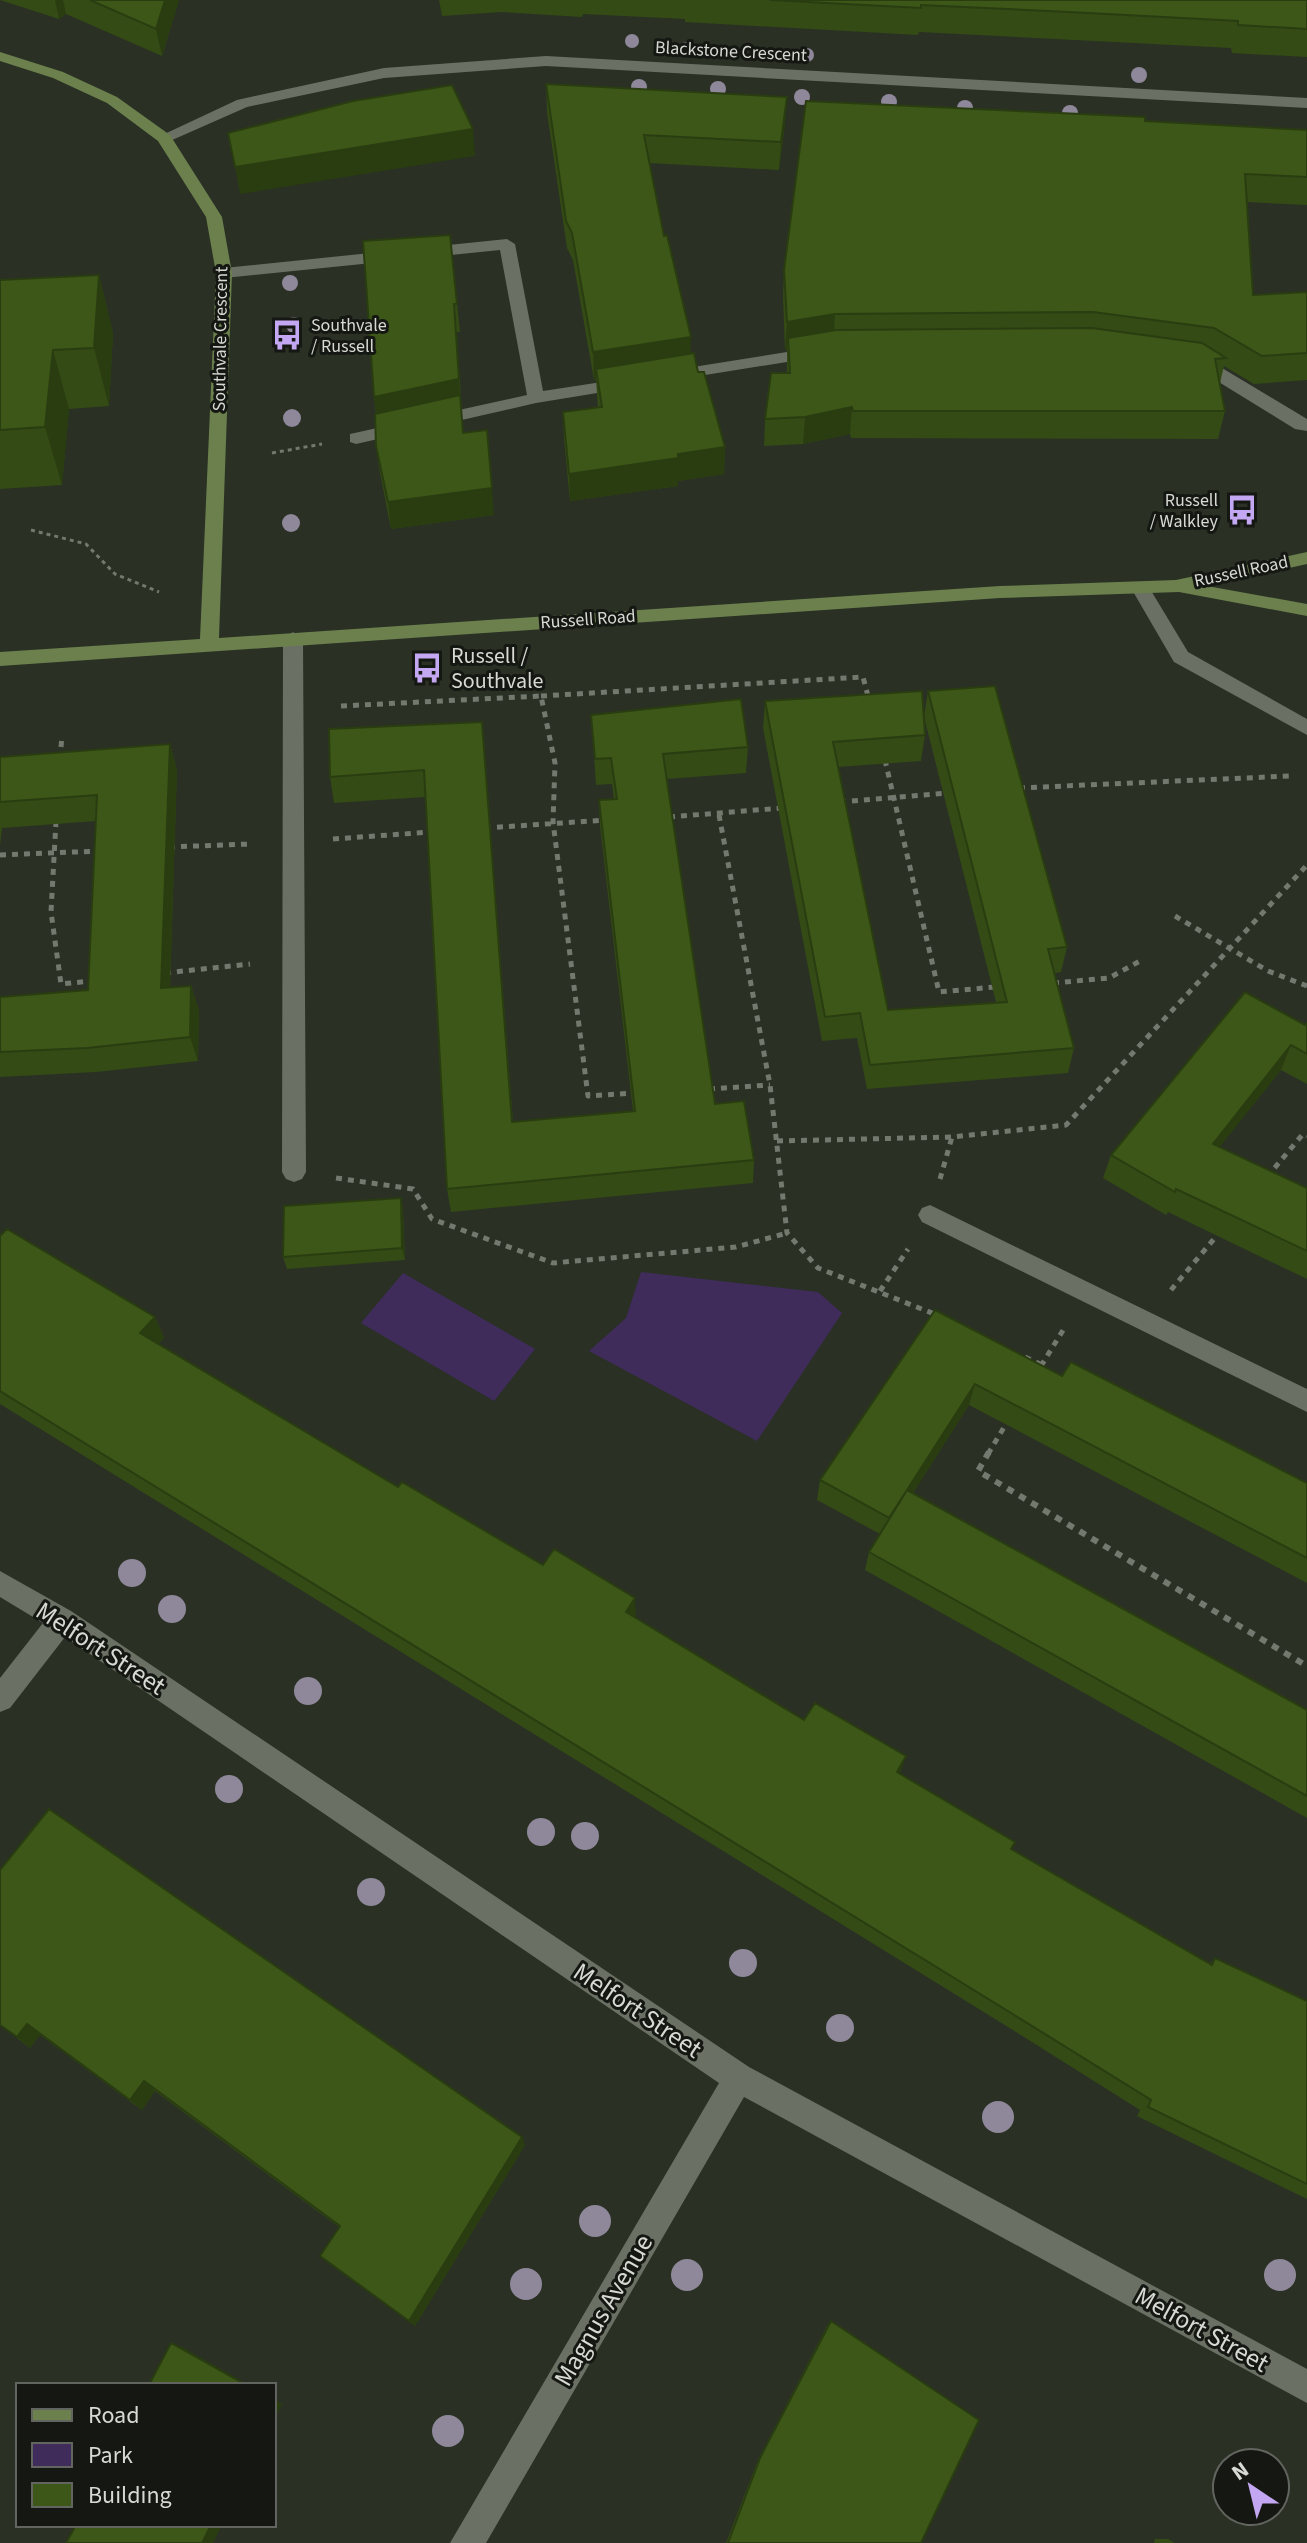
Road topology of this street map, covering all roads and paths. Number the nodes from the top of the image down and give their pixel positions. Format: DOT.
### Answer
graph roads {
  1 [pos="0,56"];
  2 [pos="1307,103"];
  3 [pos="164,138"];
  4 [pos="224,273"];
  5 [pos="833,350"];
  6 [pos="1172,359"];
  7 [pos="536,398"];
  8 [pos="1307,425"];
  9 [pos="356,438"];
  10 [pos="272,453"];
  11 [pos="31,530"];
  12 [pos="1307,558"];
  13 [pos="1176,586"];
  14 [pos="1140,588"];
  15 [pos="159,592"];
  16 [pos="1307,610"];
  17 [pos="293,639"];
  18 [pos="209,644"];
  19 [pos="0,659"];
  20 [pos="541,696"];
  21 [pos="341,706"];
  22 [pos="871,707"];
  23 [pos="1307,728"];
  24 [pos="62,736"];
  25 [pos="882,752"];
  26 [pos="60,765"];
  27 [pos="1290,776"];
  28 [pos="1004,789"];
  29 [pos="957,792"];
  30 [pos="894,796"];
  31 [pos="836,803"];
  32 [pos="792,807"];
  33 [pos="57,809"];
  34 [pos="719,815"];
  35 [pos="658,817"];
  36 [pos="613,820"];
  37 [pos="553,822"];
  38 [pos="476,828"];
  39 [pos="446,831"];
  40 [pos="293,842"];
  41 [pos="166,848"];
  42 [pos="102,850"];
  43 [pos="54,853"];
  44 [pos="0,855"];
  45 [pos="1307,865"];
  46 [pos="1175,916"];
  47 [pos="1228,948"];
  48 [pos="293,960"];
  49 [pos="1140,961"];
  50 [pos="154,974"];
  51 [pos="92,981"];
  52 [pos="1047,983"];
  53 [pos="1307,986"];
  54 [pos="1001,987"];
  55 [pos="770,1085"];
  56 [pos="694,1090"];
  57 [pos="649,1092"];
  58 [pos="1307,1136"];
  59 [pos="777,1141"];
  60 [pos="294,1172"];
  61 [pos="1263,1180"];
  62 [pos="930,1215"];
  63 [pos="1224,1227"];
  64 [pos="787,1233"];
  65 [pos="1087,1292"];
  66 [pos="949,1320"];
  67 [pos="1145,1321"];
  68 [pos="1015,1352"];
  69 [pos="1042,1365"];
  70 [pos="1034,1378"];
  71 [pos="1307,1401"];
  72 [pos="1010,1418"];
  73 [pos="0,1583"];
  74 [pos="62,1620"];
  75 [pos="1307,1666"];
  76 [pos="0,1699"];
  77 [pos="738,2078"];
  78 [pos="1307,2387"];
  79 [pos="467,2543"];
  1 -- 3 [label="main road, Southvale Crescent"];
  2 -- 3 [label="street, Blackstone Crescent"];
  3 -- 4 [label="main road, Southvale Crescent"];
  4 -- 7 [label="street"];
  4 -- 18 [label="main road, Southvale Crescent"];
  5 -- 7 [label="street"];
  6 -- 8 [label="street"];
  7 -- 9 [label="street"];
  9 -- 10 [label="path"];
  11 -- 15 [label="path"];
  12 -- 13 [label="main road, Russell Road"];
  13 -- 14 [label="main road, Russell Road"];
  13 -- 16 [label="main road, Russell Road"];
  14 -- 17 [label="main road, Russell Road"];
  14 -- 23 [label="street"];
  17 -- 18 [label="main road, Russell Road"];
  17 -- 40 [label="street"];
  18 -- 19 [label="main road, Russell Road"];
  20 -- 21 [label="path"];
  20 -- 22 [label="path"];
  20 -- 37 [label="path"];
  24 -- 26 [label="path"];
  25 -- 30 [label="path"];
  27 -- 28 [label="path"];
  29 -- 30 [label="path"];
  30 -- 31 [label="path"];
  30 -- 54 [label="path"];
  32 -- 34 [label="path"];
  33 -- 43 [label="path"];
  34 -- 35 [label="path"];
  34 -- 55 [label="path"];
  36 -- 37 [label="path"];
  37 -- 38 [label="path"];
  37 -- 57 [label="path"];
  39 -- 40 [label="path"];
  40 -- 41 [label="path"];
  40 -- 48 [label="street"];
  42 -- 43 [label="path"];
  43 -- 44 [label="path"];
  43 -- 51 [label="path"];
  45 -- 47 [label="path"];
  46 -- 47 [label="path"];
  47 -- 53 [label="path"];
  47 -- 59 [label="path"];
  48 -- 50 [label="path"];
  48 -- 60 [label="street"];
  49 -- 52 [label="path"];
  55 -- 56 [label="path"];
  55 -- 59 [label="path"];
  58 -- 61 [label="path"];
  59 -- 64 [label="path"];
  60 -- 64 [label="path"];
  62 -- 65 [label="street"];
  63 -- 67 [label="path"];
  64 -- 66 [label="path"];
  65 -- 67 [label="street"];
  65 -- 69 [label="path"];
  67 -- 71 [label="street"];
  68 -- 69 [label="path"];
  69 -- 70 [label="path"];
  72 -- 75 [label="path"];
  73 -- 74 [label="street, Melfort Street"];
  74 -- 76 [label="street"];
  74 -- 77 [label="street, Melfort Street"];
  77 -- 78 [label="street, Melfort Street"];
  77 -- 79 [label="street, Magnus Avenue"];
}
